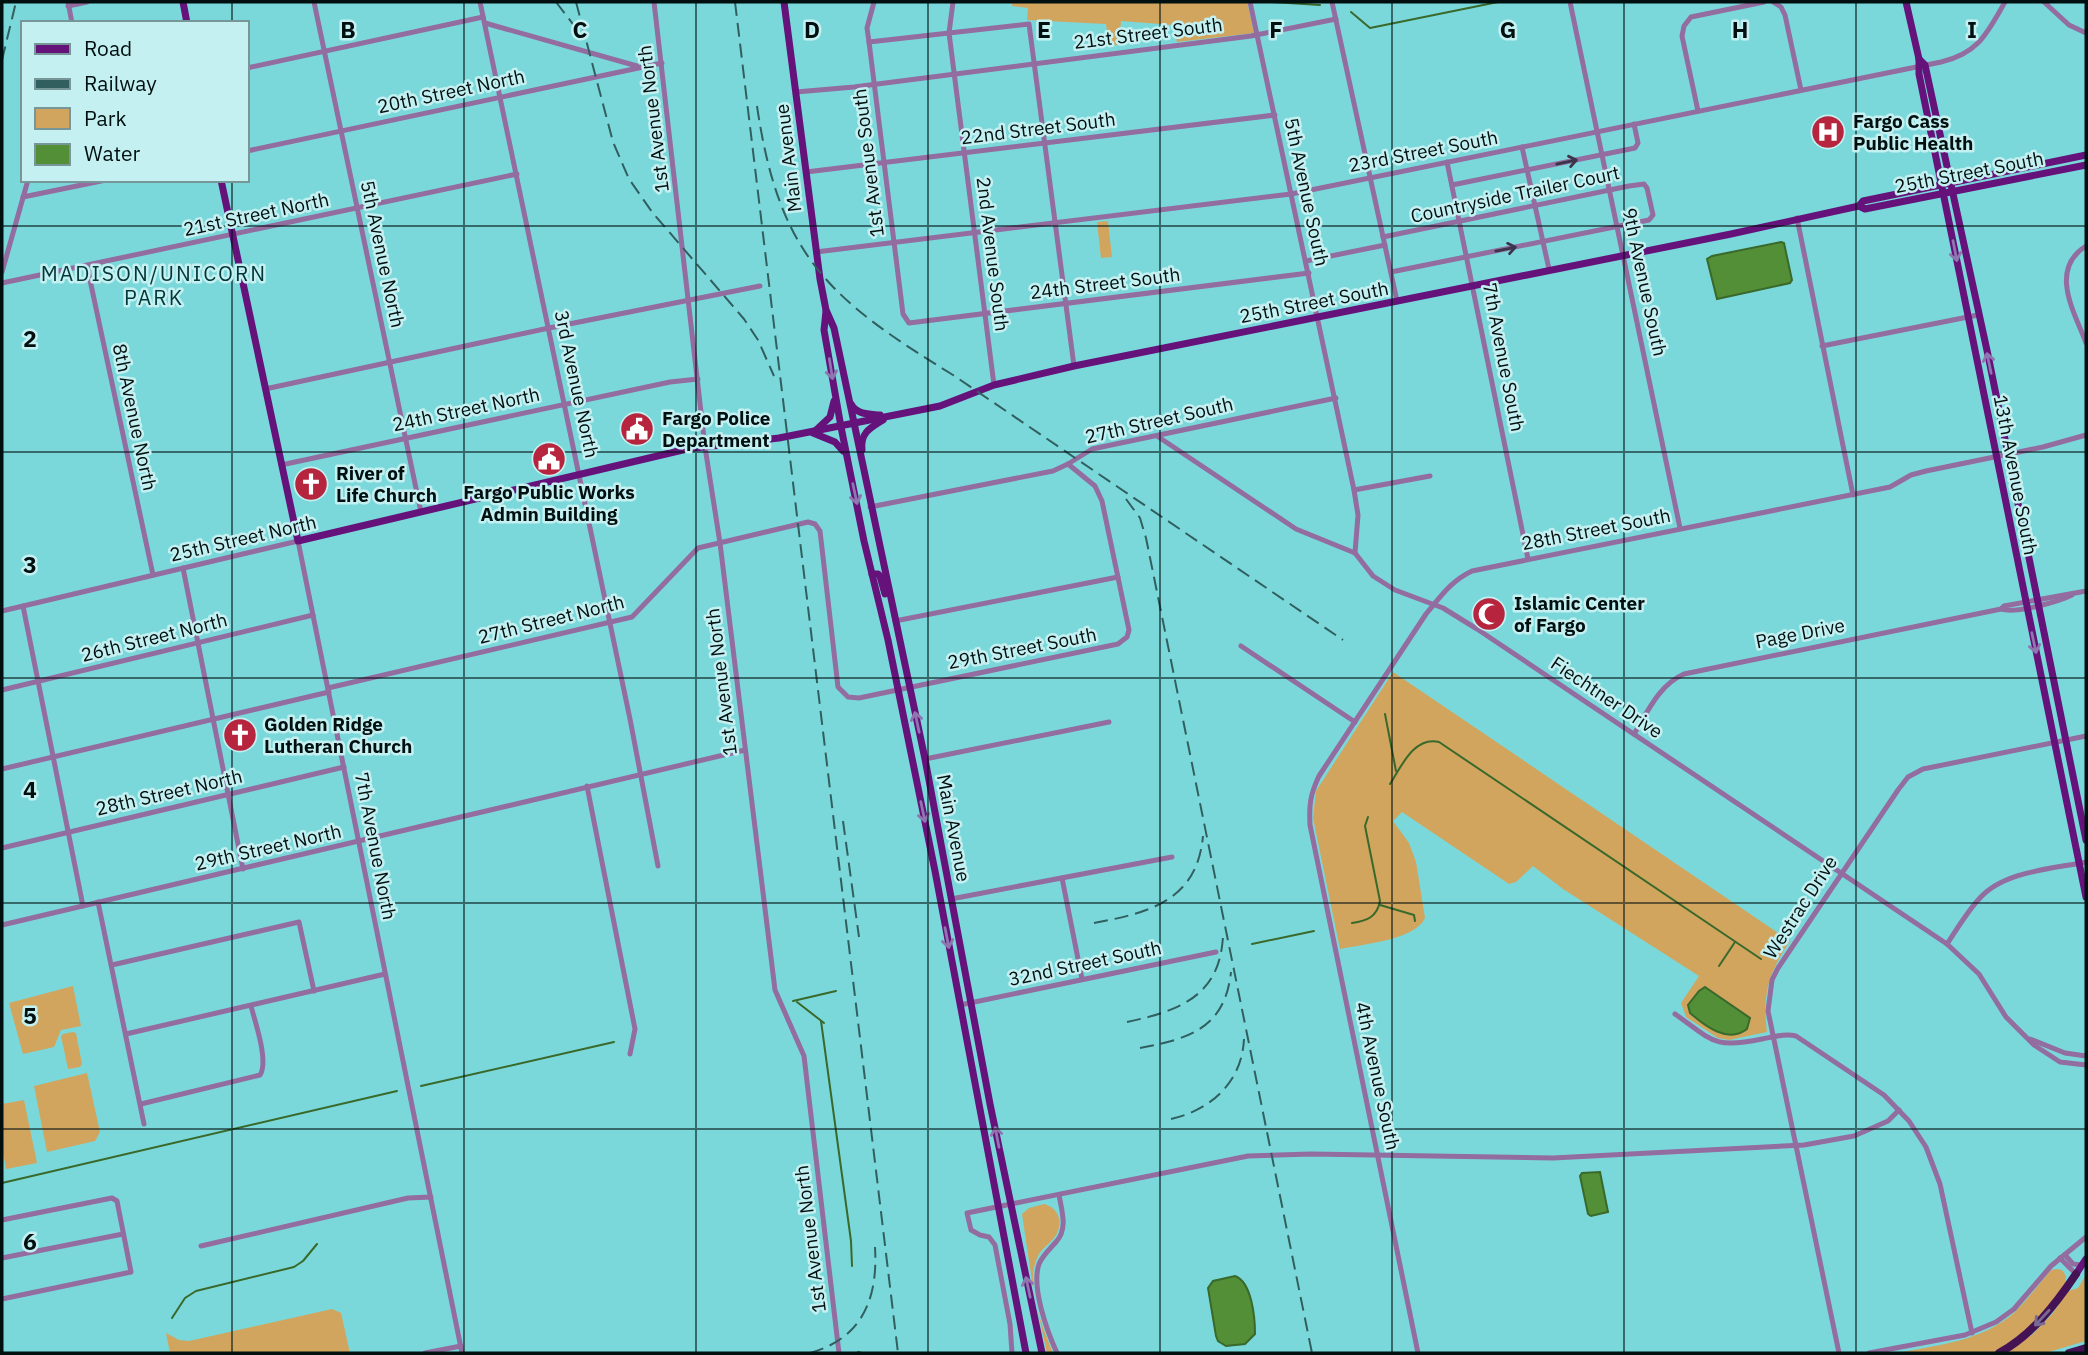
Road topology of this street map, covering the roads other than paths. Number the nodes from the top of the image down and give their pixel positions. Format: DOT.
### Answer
graph roads {
  1 [pos="87,2"];
  2 [pos="183,2"];
  3 [pos="480,2"];
  4 [pos="654,2"];
  5 [pos="784,2"];
  6 [pos="874,2"];
  7 [pos="953,2"];
  8 [pos="1250,2"];
  9 [pos="1332,2"];
  10 [pos="1570,2"];
  11 [pos="1764,2"];
  12 [pos="1774,2"];
  13 [pos="1906,2"];
  14 [pos="2005,2"];
  15 [pos="2044,2"];
  16 [pos="314,3"];
  17 [pos="68,4"];
  18 [pos="1336,19"];
  19 [pos="484,20"];
  20 [pos="187,21"];
  21 [pos="949,33"];
  22 [pos="2086,33"];
  23 [pos="1257,35"];
  24 [pos="869,42"];
  25 [pos="324,52"];
  26 [pos="662,63"];
  27 [pos="1035,63"];
  28 [pos="1921,64"];
  29 [pos="640,67"];
  30 [pos="248,68"];
  31 [pos="955,74"];
  32 [pos="875,84"];
  33 [pos="1800,87"];
  34 [pos="796,92"];
  35 [pos="500,97"];
  36 [pos="1698,111"];
  37 [pos="1275,115"];
  38 [pos="1634,124"];
  39 [pos="341,131"];
  40 [pos="1598,131"];
  41 [pos="1044,143"];
  42 [pos="1522,147"];
  43 [pos="248,151"];
  44 [pos="965,153"];
  45 [pos="1602,155"];
  46 [pos="2086,155"];
  47 [pos="1447,162"];
  48 [pos="885,163"];
  49 [pos="2086,165"];
  50 [pos="1528,170"];
  51 [pos="806,172"];
  52 [pos="516,174"];
  53 [pos="1370,177"];
  54 [pos="27,182"];
  55 [pos="96,182"];
  56 [pos="221,182"];
  57 [pos="1951,183"];
  58 [pos="1452,185"];
  59 [pos="1942,189"];
  60 [pos="1610,190"];
  61 [pos="1952,192"];
  62 [pos="1291,194"];
  63 [pos="23,197"];
  64 [pos="1535,205"];
  65 [pos="357,209"];
  66 [pos="1797,218"];
  67 [pos="1460,221"];
  68 [pos="1055,224"];
  69 [pos="1618,226"];
  70 [pos="974,234"];
  71 [pos="233,235"];
  72 [pos="1383,237"];
  73 [pos="1543,242"];
  74 [pos="894,244"];
  75 [pos="1385,245"];
  76 [pos="2086,246"];
  77 [pos="816,252"];
  78 [pos="1624,255"];
  79 [pos="1467,257"];
  80 [pos="1306,261"];
  81 [pos="87,265"];
  82 [pos="1549,269"];
  83 [pos="2,272"];
  84 [pos="1391,272"];
  85 [pos="1309,273"];
  86 [pos="2,283"];
  87 [pos="1473,285"];
  88 [pos="760,286"];
  89 [pos="690,299"];
  90 [pos="1396,301"];
  91 [pos="1065,304"];
  92 [pos="826,310"];
  93 [pos="985,314"];
  94 [pos="1978,315"];
  95 [pos="1968,317"];
  96 [pos="1319,318"];
  97 [pos="907,321"];
  98 [pos="549,328"];
  99 [pos="2086,343"];
  100 [pos="1822,346"];
  101 [pos="390,362"];
  102 [pos="1074,366"];
  103 [pos="698,379"];
  104 [pos="994,385"];
  105 [pos="265,389"];
  106 [pos="835,394"];
  107 [pos="1336,398"];
  108 [pos="848,399"];
  109 [pos="565,405"];
  110 [pos="891,416"];
  111 [pos="853,424"];
  112 [pos="841,427"];
  113 [pos="812,432"];
  114 [pos="2086,435"];
  115 [pos="1157,436"];
  116 [pos="406,438"];
  117 [pos="779,438"];
  118 [pos="705,447"];
  119 [pos="2008,454"];
  120 [pos="1997,456"];
  121 [pos="849,464"];
  122 [pos="1068,464"];
  123 [pos="281,465"];
  124 [pos="579,474"];
  125 [pos="1430,476"];
  126 [pos="864,479"];
  127 [pos="1354,490"];
  128 [pos="1853,495"];
  129 [pos="870,507"];
  130 [pos="421,512"];
  131 [pos="1680,528"];
  132 [pos="298,541"];
  133 [pos="720,543"];
  134 [pos="1355,553"];
  135 [pos="1528,559"];
  136 [pos="183,568"];
  137 [pos="872,574"];
  138 [pos="153,575"];
  139 [pos="1118,577"];
  140 [pos="2086,591"];
  141 [pos="2037,602"];
  142 [pos="1434,604"];
  143 [pos="2026,605"];
  144 [pos="23,606"];
  145 [pos="2,611"];
  146 [pos="313,615"];
  147 [pos="895,621"];
  148 [pos="610,623"];
  149 [pos="897,631"];
  150 [pos="198,643"];
  151 [pos="1241,646"];
  152 [pos="38,681"];
  153 [pos="909,686"];
  154 [pos="898,689"];
  155 [pos="2,690"];
  156 [pos="328,690"];
  157 [pos="213,719"];
  158 [pos="1109,722"];
  159 [pos="1354,722"];
  160 [pos="1634,734"];
  161 [pos="2086,736"];
  162 [pos="2066,740"];
  163 [pos="2054,742"];
  164 [pos="745,750"];
  165 [pos="53,757"];
  166 [pos="925,759"];
  167 [pos="344,767"];
  168 [pos="2,769"];
  169 [pos="640,774"];
  170 [pos="587,786"];
  171 [pos="228,794"];
  172 [pos="1309,806"];
  173 [pos="68,832"];
  174 [pos="2086,840"];
  175 [pos="360,841"];
  176 [pos="2,848"];
  177 [pos="931,851"];
  178 [pos="1172,857"];
  179 [pos="2083,863"];
  180 [pos="658,866"];
  181 [pos="243,869"];
  182 [pos="1841,874"];
  183 [pos="1062,878"];
  184 [pos="950,895"];
  185 [pos="2086,897"];
  186 [pos="98,902"];
  187 [pos="83,906"];
  188 [pos="2,925"];
  189 [pos="1947,944"];
  190 [pos="1216,952"];
  191 [pos="111,965"];
  192 [pos="385,974"];
  193 [pos="1082,979"];
  194 [pos="314,991"];
  195 [pos="970,1003"];
  196 [pos="960,1005"];
  197 [pos="251,1006"];
  198 [pos="1675,1014"];
  199 [pos="126,1034"];
  200 [pos="1773,1037"];
  201 [pos="2030,1039"];
  202 [pos="630,1054"];
  203 [pos="2086,1056"];
  204 [pos="2086,1065"];
  205 [pos="141,1104"];
  206 [pos="1899,1110"];
  207 [pos="144,1124"];
  208 [pos="1796,1146"];
  209 [pos="1378,1155"];
  210 [pos="1059,1195"];
  211 [pos="430,1197"];
  212 [pos="1010,1204"];
  213 [pos="999,1206"];
  214 [pos="2,1220"];
  215 [pos="123,1234"];
  216 [pos="2086,1237"];
  217 [pos="201,1246"];
  218 [pos="2062,1256"];
  219 [pos="2,1258"];
  220 [pos="2085,1264"];
  221 [pos="2076,1274"];
  222 [pos="2,1299"];
  223 [pos="1972,1333"];
  224 [pos="2086,1348"];
  225 [pos="462,1350"];
  226 [pos="425,1353"];
  227 [pos="839,1353"];
  228 [pos="1012,1353"];
  229 [pos="1026,1353"];
  230 [pos="1042,1353"];
  231 [pos="1057,1353"];
  232 [pos="1418,1353"];
  233 [pos="1839,1353"];
  234 [pos="1868,1353"];
  235 [pos="1998,1353"];
  236 [pos="2069,1353"];
  1 -- 17 [label="street"];
  2 -- 20 [label="main road"];
  3 -- 19 [label="street, 3rd Avenue North"];
  4 -- 26 [label="street, 1st Avenue North"];
  5 -- 34 [label="main road, Main Avenue"];
  6 -- 24 [label="street, 1st Avenue South"];
  7 -- 21 [label="street, 2nd Avenue South"];
  8 -- 23 [label="street, 5th Avenue South"];
  9 -- 18 [label="street"];
  10 -- 40 [label="street, 9th Avenue South"];
  11 -- 36 [label="street"];
  12 -- 33 [label="street"];
  13 -- 28 [label="main road, 13th Avenue South"];
  14 -- 28 [label="street, 23rd Street South"];
  15 -- 22 [label="street"];
  16 -- 25 [label="street, 5th Avenue North"];
  18 -- 23 [label="street, 21st Street South"];
  18 -- 53 [label="street"];
  19 -- 25 [label="street"];
  19 -- 29 [label="street"];
  19 -- 35 [label="street, 3rd Avenue North"];
  21 -- 24 [label="street"];
  21 -- 27 [label="street"];
  21 -- 31 [label="street, 2nd Avenue South"];
  23 -- 27 [label="street, 21st Street South"];
  23 -- 37 [label="street, 5th Avenue South"];
  24 -- 32 [label="street, 1st Avenue South"];
  25 -- 30 [label="street"];
  25 -- 39 [label="street, 5th Avenue North"];
  26 -- 29 [label="street, 20th Street North"];
  26 -- 89 [label="street, 1st Avenue North"];
  27 -- 31 [label="street, 21st Street South"];
  27 -- 41 [label="street"];
  28 -- 33 [label="street, 23rd Street South"];
  28 -- 57 [label="main road, 13th Avenue South"];
  28 -- 59 [label="main road, 13th Avenue South"];
  29 -- 35 [label="street, 20th Street North"];
  31 -- 32 [label="street, 21st Street South"];
  31 -- 44 [label="street, 2nd Avenue South"];
  32 -- 34 [label="street, 21st Street South"];
  32 -- 48 [label="street, 1st Avenue South"];
  33 -- 36 [label="street, 23rd Street South"];
  34 -- 51 [label="main road, Main Avenue"];
  35 -- 39 [label="street, 20th Street North"];
  35 -- 52 [label="street, 3rd Avenue North"];
  36 -- 38 [label="street, 23rd Street South"];
  37 -- 41 [label="street, 22nd Street South"];
  37 -- 62 [label="street, 5th Avenue South"];
  38 -- 40 [label="street, 23rd Street South"];
  38 -- 45 [label="street"];
  39 -- 43 [label="street, 20th Street North"];
  39 -- 65 [label="street, 5th Avenue North"];
  40 -- 42 [label="street, 23rd Street South"];
  40 -- 45 [label="street, 9th Avenue South"];
  41 -- 44 [label="street, 22nd Street South"];
  41 -- 68 [label="street"];
  42 -- 47 [label="street, 23rd Street South"];
  42 -- 50 [label="street"];
  44 -- 48 [label="street, 22nd Street South"];
  44 -- 70 [label="street, 2nd Avenue South"];
  50 -- 45 [label="street, one-way"];
  45 -- 60 [label="street, 9th Avenue South"];
  46 -- 57 [label="main road, 25th Street South"];
  47 -- 53 [label="street, 23rd Street South"];
  47 -- 58 [label="street, 7th Avenue South"];
  48 -- 51 [label="street, 22nd Street South"];
  48 -- 74 [label="street, 1st Avenue South"];
  49 -- 61 [label="main road, 25th Street South"];
  50 -- 58 [label="street"];
  50 -- 64 [label="street"];
  51 -- 77 [label="main road, Main Avenue"];
  52 -- 65 [label="street, 21st Street North"];
  52 -- 98 [label="street, 3rd Avenue North"];
  53 -- 62 [label="street, 23rd Street South"];
  53 -- 72 [label="street"];
  54 -- 63 [label="street"];
  55 -- 63 [label="street"];
  56 -- 71 [label="main road, 7th Avenue North"];
  57 -- 59 [label="main road, 25th Street South"];
  57 -- 61 [label="main road, 13th Avenue South"];
  58 -- 67 [label="street, 7th Avenue South"];
  59 -- 61 [label="main road, 25th Street South"];
  59 -- 66 [label="main road, 25th Street South"];
  59 -- 95 [label="main road, 13th Avenue South, one-way"];
  60 -- 64 [label="street, Countryside Trailer Court"];
  60 -- 69 [label="street, 9th Avenue South"];
  60 -- 69 [label="street, Countryside Trailer Court"];
  61 -- 94 [label="main road, 13th Avenue South"];
  62 -- 68 [label="street, 23rd Street South"];
  62 -- 80 [label="street, 5th Avenue South"];
  63 -- 83 [label="street"];
  64 -- 67 [label="street, Countryside Trailer Court"];
  64 -- 73 [label="street"];
  65 -- 71 [label="street, 21st Street North"];
  65 -- 101 [label="street, 5th Avenue North"];
  66 -- 78 [label="main road, 25th Street South"];
  66 -- 100 [label="street"];
  67 -- 72 [label="street, Countryside Trailer Court"];
  67 -- 79 [label="street, 7th Avenue South"];
  68 -- 70 [label="street, 23rd Street South"];
  68 -- 91 [label="street"];
  69 -- 73 [label="street, Countryside Trailer Court"];
  69 -- 78 [label="street, 9th Avenue South"];
  70 -- 74 [label="street, 23rd Street South"];
  70 -- 93 [label="street, 2nd Avenue South"];
  71 -- 81 [label="street, 21st Street North"];
  71 -- 105 [label="main road, 7th Avenue North"];
  72 -- 75 [label="street"];
  79 -- 73 [label="street, Countryside Trailer Court, one-way"];
  73 -- 82 [label="street"];
  74 -- 77 [label="street, 23rd Street South"];
  74 -- 97 [label="street, 1st Avenue South"];
  75 -- 80 [label="street"];
  75 -- 84 [label="street"];
  76 -- 99 [label="street"];
  77 -- 92 [label="main road, Main Avenue"];
  78 -- 82 [label="main road, 25th Street South"];
  78 -- 131 [label="street, 9th Avenue South"];
  79 -- 84 [label="street, Countryside Trailer Court"];
  79 -- 87 [label="street, 7th Avenue South"];
  80 -- 85 [label="street, 5th Avenue South"];
  81 -- 86 [label="street, 21st Street North"];
  81 -- 138 [label="street, 8th Avenue North"];
  82 -- 87 [label="main road, 25th Street South"];
  84 -- 90 [label="street"];
  85 -- 91 [label="street, 24th Street South"];
  85 -- 96 [label="street, 5th Avenue South"];
  87 -- 90 [label="main road, 25th Street South"];
  87 -- 135 [label="street, 7th Avenue South"];
  88 -- 89 [label="street"];
  89 -- 98 [label="street"];
  89 -- 103 [label="street, 1st Avenue North"];
  90 -- 96 [label="main road, 25th Street South"];
  91 -- 93 [label="street, 24th Street South"];
  91 -- 102 [label="street"];
  92 -- 106 [label="main road, Main Avenue, one-way"];
  92 -- 108 [label="main road, Main Avenue"];
  93 -- 97 [label="street, 24th Street South"];
  93 -- 104 [label="street, 2nd Avenue South"];
  94 -- 95 [label="street"];
  119 -- 94 [label="main road, 13th Avenue South, one-way"];
  95 -- 100 [label="street"];
  95 -- 120 [label="main road, 13th Avenue South"];
  96 -- 102 [label="main road, 25th Street South"];
  96 -- 107 [label="street, 5th Avenue South"];
  98 -- 101 [label="street"];
  98 -- 109 [label="street, 3rd Avenue North"];
  100 -- 128 [label="street"];
  101 -- 105 [label="street"];
  101 -- 116 [label="street, 5th Avenue North"];
  102 -- 104 [label="main road, 25th Street South"];
  103 -- 109 [label="street, 24th Street North"];
  103 -- 118 [label="street, 1st Avenue North"];
  104 -- 110 [label="main road, 25th Street South"];
  105 -- 123 [label="main road, 7th Avenue North"];
  106 -- 112 [label="main road, Main Avenue"];
  106 -- 113 [label="main road"];
  107 -- 115 [label="street, 27th Street South"];
  107 -- 127 [label="street, 5th Avenue South"];
  108 -- 110 [label="main road"];
  108 -- 111 [label="main road, Main Avenue"];
  109 -- 116 [label="street, 24th Street North"];
  109 -- 124 [label="street, 3rd Avenue North"];
  110 -- 111 [label="main road, 25th Street South"];
  110 -- 126 [label="main road"];
  111 -- 112 [label="main road, 25th Street South"];
  111 -- 126 [label="main road, Main Avenue"];
  112 -- 113 [label="main road, 25th Street South"];
  112 -- 121 [label="main road, Main Avenue"];
  113 -- 117 [label="main road, 25th Street South"];
  113 -- 121 [label="main road"];
  114 -- 119 [label="street, 28th Street South"];
  115 -- 122 [label="street, 27th Street South"];
  115 -- 134 [label="street"];
  116 -- 123 [label="street, 24th Street North"];
  116 -- 130 [label="street, 5th Avenue North"];
  117 -- 118 [label="main road, 25th Street North"];
  118 -- 124 [label="main road, 25th Street North"];
  118 -- 133 [label="street, 1st Avenue North"];
  119 -- 120 [label="street, 28th Street South"];
  119 -- 141 [label="main road, 13th Avenue South"];
  120 -- 128 [label="street, 28th Street South"];
  120 -- 143 [label="main road, 13th Avenue South"];
  121 -- 137 [label="main road, Main Avenue, one-way"];
  122 -- 129 [label="street, 27th Street South"];
  122 -- 139 [label="street, 29th Street South"];
  123 -- 132 [label="main road, 7th Avenue North"];
  124 -- 130 [label="main road, 25th Street North"];
  124 -- 148 [label="street, 3rd Avenue North"];
  125 -- 127 [label="street"];
  126 -- 129 [label="main road, Main Avenue"];
  127 -- 134 [label="street, 5th Avenue South"];
  128 -- 131 [label="street, 28th Street South"];
  129 -- 147 [label="main road, Main Avenue"];
  130 -- 132 [label="main road, 25th Street North"];
  131 -- 135 [label="street, 28th Street South"];
  132 -- 136 [label="street, 25th Street North"];
  132 -- 146 [label="street, 7th Avenue North"];
  133 -- 148 [label="street, 27th Street North"];
  133 -- 154 [label="street, 27th Street North"];
  133 -- 164 [label="street, 1st Avenue North"];
  134 -- 142 [label="street, Fiechtner Drive"];
  135 -- 142 [label="street, 28th Street South"];
  136 -- 138 [label="street, 25th Street North"];
  136 -- 150 [label="street"];
  137 -- 149 [label="main road"];
  137 -- 154 [label="main road, Main Avenue"];
  138 -- 144 [label="street, 25th Street North"];
  139 -- 147 [label="street"];
  139 -- 153 [label="street, 29th Street South"];
  140 -- 141 [label="street, Page Drive"];
  141 -- 143 [label="street, Page Drive"];
  141 -- 162 [label="main road, 13th Avenue South"];
  142 -- 159 [label="street, 28th Street South"];
  142 -- 160 [label="street, Fiechtner Drive"];
  143 -- 160 [label="street, Page Drive"];
  143 -- 163 [label="main road, 13th Avenue South, one-way"];
  144 -- 145 [label="street, 25th Street North"];
  144 -- 152 [label="street"];
  146 -- 150 [label="street, 26th Street North"];
  146 -- 156 [label="street, 7th Avenue North"];
  147 -- 149 [label="main road, Main Avenue"];
  148 -- 156 [label="street, 27th Street North"];
  148 -- 169 [label="street, 3rd Avenue North"];
  149 -- 153 [label="main road, Main Avenue"];
  150 -- 152 [label="street, 26th Street North"];
  150 -- 157 [label="street"];
  151 -- 159 [label="street"];
  152 -- 155 [label="street, 26th Street North"];
  152 -- 165 [label="street"];
  153 -- 154 [label="street, 29th Street South"];
  166 -- 153 [label="main road, Main Avenue, one-way"];
  154 -- 177 [label="main road, Main Avenue, one-way"];
  156 -- 157 [label="street, 27th Street North"];
  156 -- 167 [label="street, 7th Avenue North"];
  157 -- 165 [label="street, 27th Street North"];
  157 -- 171 [label="street"];
  158 -- 166 [label="street"];
  159 -- 172 [label="street, 28th Street South"];
  160 -- 182 [label="street, Fiechtner Drive"];
  161 -- 162 [label="street"];
  162 -- 163 [label="street, Westrac Drive"];
  162 -- 174 [label="main road, 13th Avenue South"];
  163 -- 179 [label="main road, 13th Avenue South"];
  163 -- 182 [label="street, Westrac Drive"];
  164 -- 169 [label="street, 29th Street North"];
  164 -- 227 [label="street, 1st Avenue North"];
  165 -- 168 [label="street, 27th Street North"];
  165 -- 173 [label="street"];
  166 -- 184 [label="main road, Main Avenue"];
  167 -- 171 [label="street, 28th Street North"];
  167 -- 175 [label="street, 7th Avenue North"];
  169 -- 170 [label="street, 29th Street North"];
  169 -- 180 [label="street, 3rd Avenue North"];
  170 -- 175 [label="street, 29th Street North"];
  170 -- 202 [label="street"];
  171 -- 173 [label="street, 28th Street North"];
  171 -- 181 [label="street"];
  172 -- 209 [label="street, 4th Avenue South"];
  173 -- 176 [label="street, 28th Street North"];
  173 -- 187 [label="street"];
  175 -- 181 [label="street, 29th Street North"];
  175 -- 192 [label="street, 7th Avenue North"];
  177 -- 184 [label="main road"];
  177 -- 196 [label="main road, Main Avenue, one-way"];
  178 -- 183 [label="street"];
  179 -- 185 [label="main road, 13th Avenue South"];
  179 -- 189 [label="street"];
  181 -- 186 [label="street, 29th Street North"];
  182 -- 189 [label="street, Fiechtner Drive"];
  182 -- 200 [label="street, Westrac Drive"];
  183 -- 184 [label="street"];
  183 -- 193 [label="street"];
  184 -- 195 [label="main road, Main Avenue"];
  186 -- 187 [label="street, 29th Street North"];
  186 -- 191 [label="street"];
  187 -- 188 [label="street, 29th Street North"];
  189 -- 201 [label="street, Fiechtner Drive"];
  190 -- 193 [label="street, 32nd Street South"];
  191 -- 194 [label="street"];
  191 -- 199 [label="street"];
  192 -- 194 [label="street"];
  192 -- 211 [label="street, 7th Avenue North"];
  193 -- 195 [label="street, 32nd Street South"];
  194 -- 197 [label="street"];
  195 -- 196 [label="street, 32nd Street South"];
  212 -- 195 [label="main road, Main Avenue, one-way"];
  196 -- 213 [label="main road, Main Avenue"];
  197 -- 199 [label="street"];
  197 -- 205 [label="street"];
  198 -- 200 [label="street"];
  199 -- 205 [label="street"];
  200 -- 206 [label="street"];
  200 -- 208 [label="street, Westrac Drive"];
  201 -- 203 [label="street"];
  201 -- 204 [label="street, Fiechtner Drive"];
  205 -- 207 [label="street"];
  206 -- 208 [label="street"];
  206 -- 223 [label="street"];
  208 -- 209 [label="street"];
  208 -- 233 [label="street, Westrac Drive"];
  209 -- 210 [label="street"];
  209 -- 232 [label="street, 4th Avenue South"];
  210 -- 212 [label="street"];
  210 -- 231 [label="street"];
  211 -- 217 [label="street"];
  211 -- 225 [label="street, 7th Avenue North"];
  212 -- 213 [label="street"];
  230 -- 212 [label="main road, Main Avenue, one-way"];
  213 -- 228 [label="street"];
  213 -- 229 [label="main road, Main Avenue"];
  214 -- 215 [label="street"];
  215 -- 219 [label="street"];
  215 -- 222 [label="street"];
  216 -- 218 [label="street"];
  218 -- 220 [label="street"];
  218 -- 221 [label="street"];
  218 -- 223 [label="street"];
  220 -- 221 [label="main road"];
  221 -- 235 [label="highway, one-way"];
  223 -- 234 [label="street"];
  224 -- 236 [label="highway"];
  225 -- 226 [label="street"];
}
